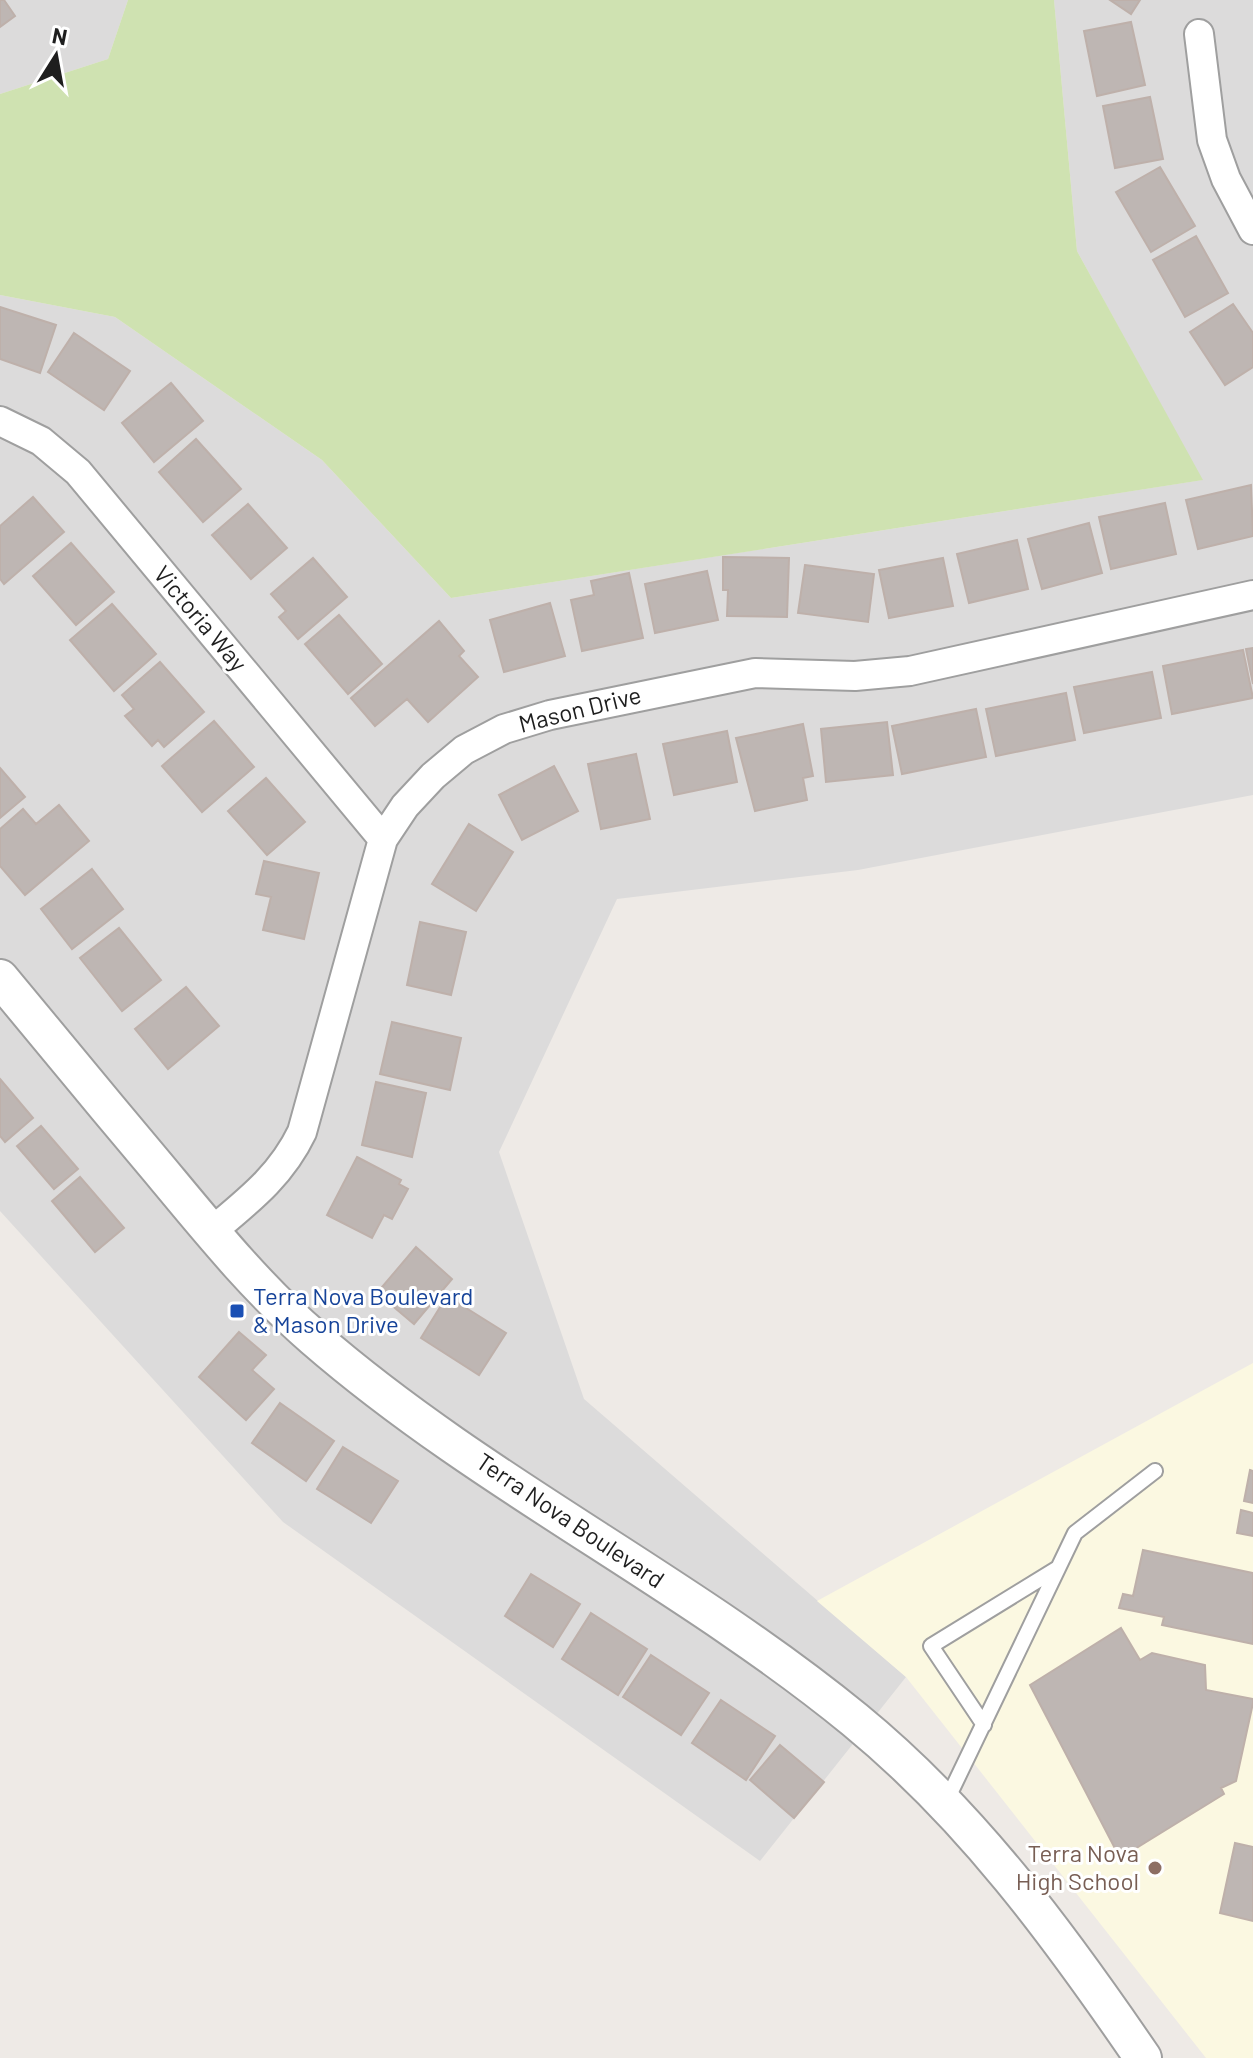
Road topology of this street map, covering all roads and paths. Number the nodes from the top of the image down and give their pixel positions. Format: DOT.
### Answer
graph roads {
  1 [pos="1199,34"];
  2 [pos="1253,230"];
  3 [pos="0,421"];
  4 [pos="1253,595"];
  5 [pos="383,839"];
  6 [pos="0,978"];
  7 [pos="211,1232"];
  8 [pos="1155,1471"];
  9 [pos="1058,1568"];
  10 [pos="984,1725"];
  11 [pos="944,1804"];
  12 [pos="1143,2058"];
  1 -- 2 [label="street"];
  3 -- 5 [label="street, Victoria Way"];
  4 -- 5 [label="street, Mason Drive"];
  5 -- 7 [label="street, Mason Drive"];
  6 -- 7 [label="street, Terra Nova Boulevard"];
  7 -- 11 [label="street, Terra Nova Boulevard"];
  8 -- 9 [label="lane"];
  9 -- 10 [label="lane"];
  9 -- 10 [label="lane"];
  10 -- 11 [label="lane"];
  11 -- 12 [label="street, Terra Nova Boulevard"];
}
